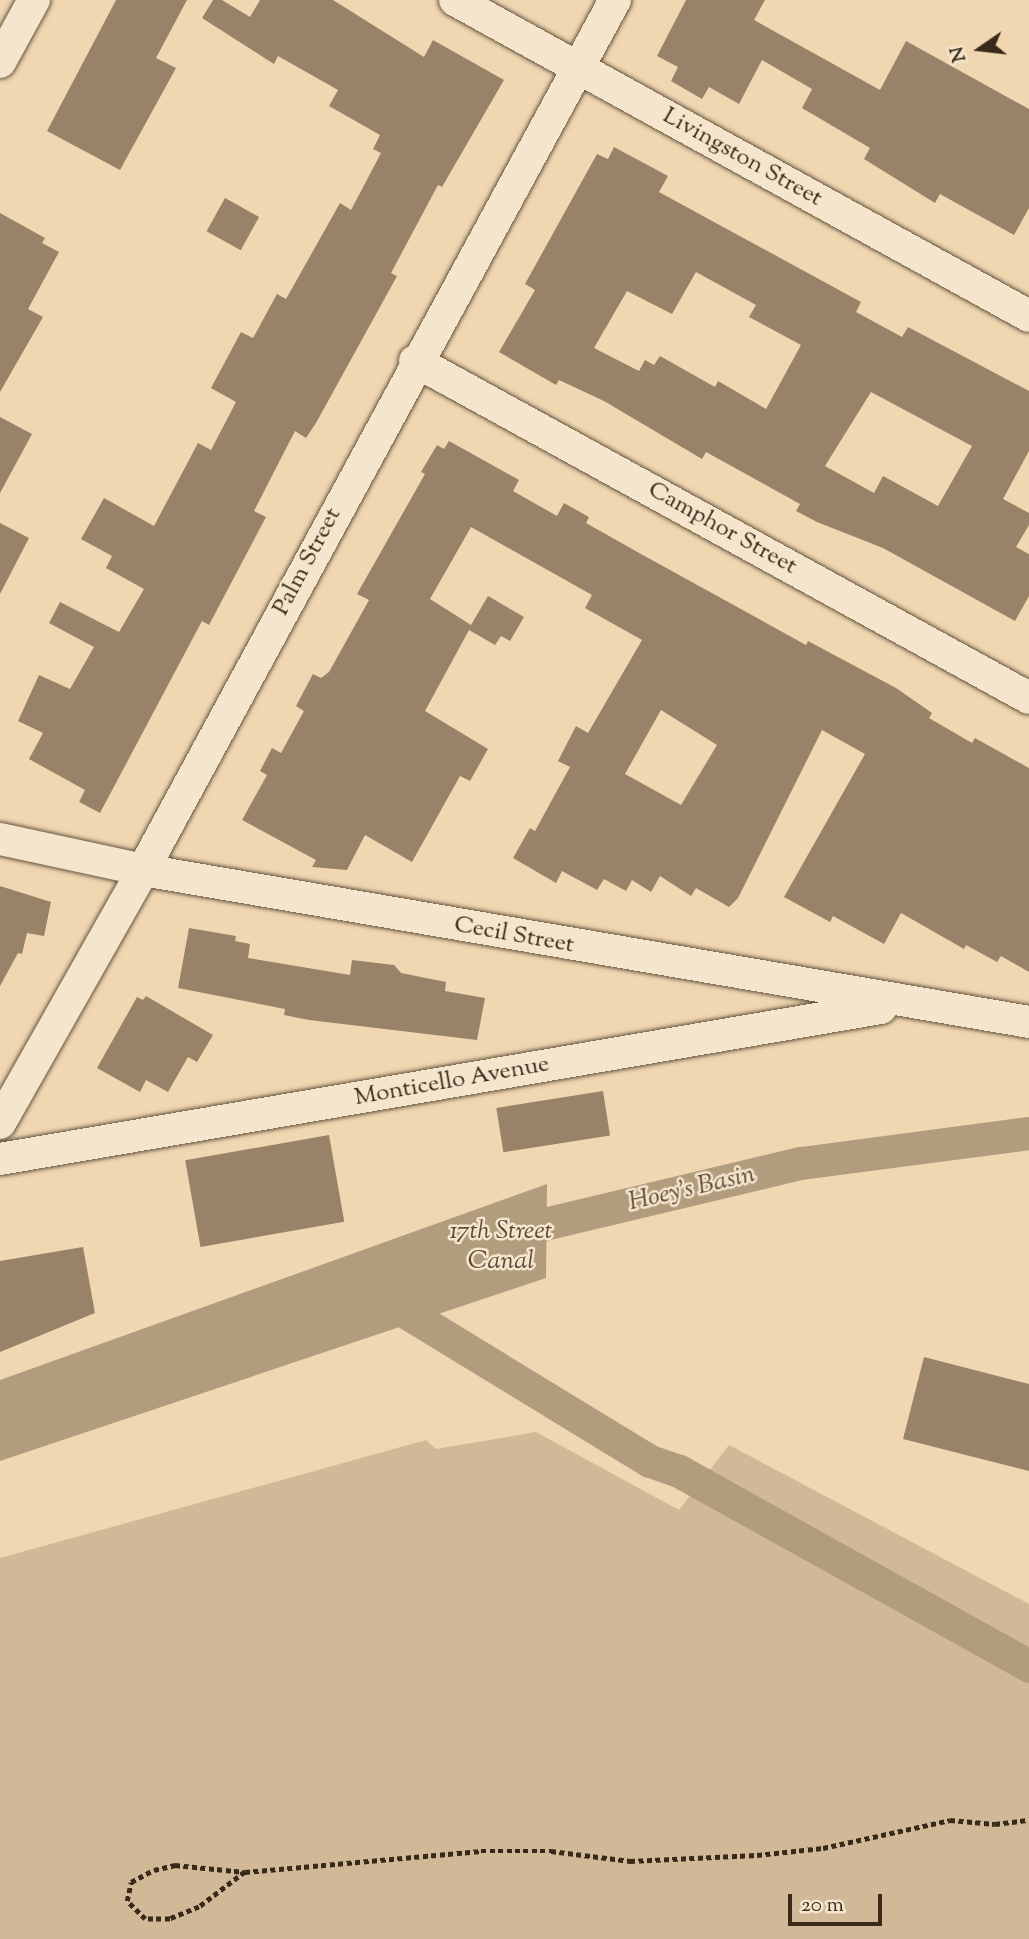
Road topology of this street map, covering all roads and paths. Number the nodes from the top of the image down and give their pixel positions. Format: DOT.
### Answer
graph roads {
  1 [pos="34,0"];
  2 [pos="455,0"];
  3 [pos="615,0"];
  4 [pos="0,62"];
  5 [pos="577,67"];
  6 [pos="1027,312"];
  7 [pos="415,361"];
  8 [pos="1029,698"];
  9 [pos="0,839"];
  10 [pos="143,870"];
  11 [pos="904,1004"];
  12 [pos="1029,1022"];
  13 [pos="0,1123"];
  14 [pos="0,1159"];
  15 [pos="1029,1820"];
  16 [pos="245,1872"];
  1 -- 4 [label="street"];
  2 -- 5 [label="street, Livingston Street"];
  3 -- 5 [label="street, Palm Street"];
  5 -- 6 [label="street, Livingston Street"];
  5 -- 7 [label="street, Palm Street"];
  7 -- 8 [label="street, Camphor Street"];
  7 -- 10 [label="street, Palm Street"];
  9 -- 10 [label="street, Cecil Street"];
  10 -- 11 [label="street, Cecil Street"];
  10 -- 13 [label="street, Palm Street"];
  11 -- 12 [label="street, Cecil Street"];
  11 -- 14 [label="street, Monticello Avenue"];
  15 -- 16 [label="path"];
  16 -- 16 [label="path"];
}
